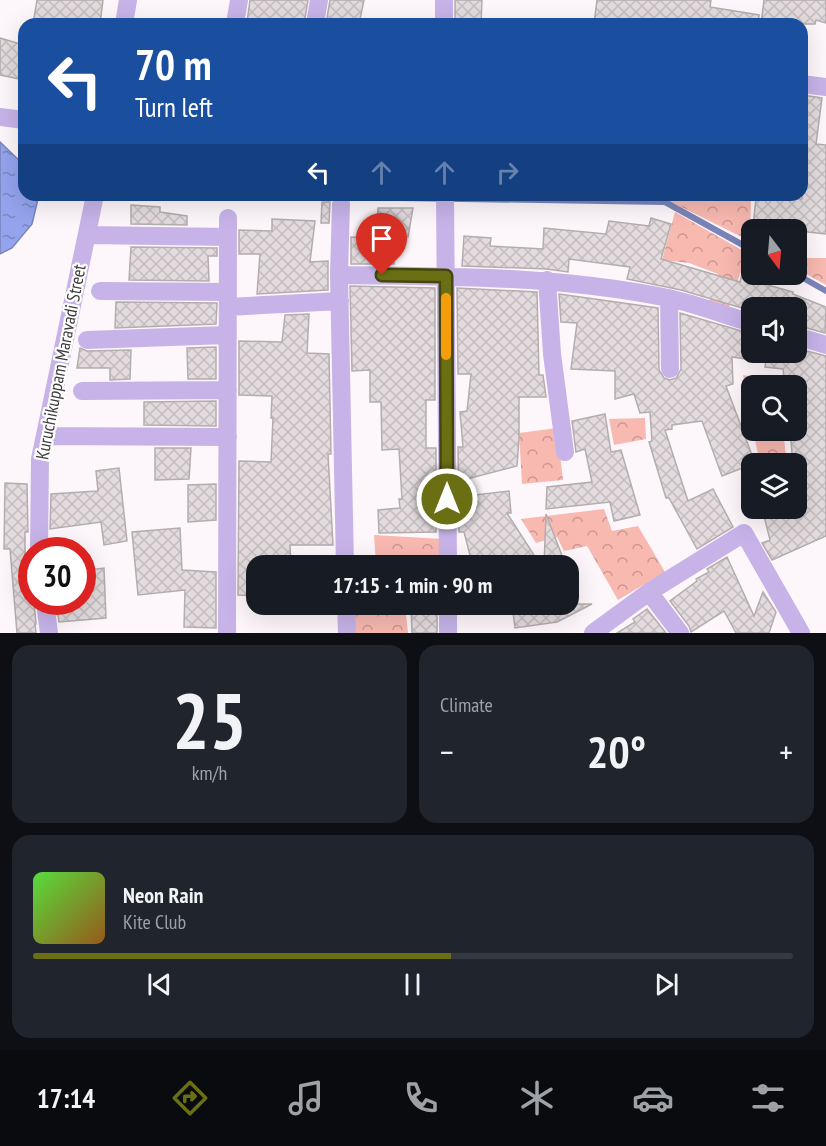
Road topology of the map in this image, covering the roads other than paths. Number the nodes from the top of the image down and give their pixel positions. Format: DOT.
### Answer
graph roads {
  1 [pos="128,0"];
  2 [pos="239,0"];
  3 [pos="319,0"];
  4 [pos="444,0"];
  5 [pos="125,18"];
  6 [pos="236,18"];
  7 [pos="316,18"];
  8 [pos="444,18"];
  9 [pos="808,85"];
  10 [pos="826,87"];
  11 [pos="0,117"];
  12 [pos="18,119"];
  13 [pos="445,201"];
  14 [pos="94,203"];
  15 [pos="341,204"];
  16 [pos="228,218"];
  17 [pos="87,235"];
  18 [pos="228,237"];
  19 [pos="339,275"];
  20 [pos="446,276"];
  21 [pos="547,280"];
  22 [pos="100,291"];
  23 [pos="669,298"];
  24 [pos="228,299"];
  25 [pos="340,301"];
  26 [pos="741,320"];
  27 [pos="226,335"];
  28 [pos="807,339"];
  29 [pos="87,340"];
  30 [pos="826,345"];
  31 [pos="670,369"];
  32 [pos="228,390"];
  33 [pos="82,391"];
  34 [pos="45,436"];
  35 [pos="228,438"];
  36 [pos="566,452"];
  37 [pos="39,537"];
  38 [pos="345,555"];
  39 [pos="448,555"];
  40 [pos="649,592"];
  41 [pos="47,615"];
  42 [pos="346,615"];
  43 [pos="448,615"];
  44 [pos="49,633"];
  45 [pos="227,633"];
  46 [pos="347,633"];
  47 [pos="448,633"];
  48 [pos="593,633"];
  49 [pos="680,633"];
  50 [pos="801,633"];
  1 -- 5 [label="street"];
  2 -- 6 [label="street"];
  3 -- 7 [label="street"];
  4 -- 8 [label="street"];
  9 -- 10 [label="street"];
  11 -- 12 [label="street"];
  13 -- 20 [label="street"];
  14 -- 17 [label="street, Kuruchikuppam Maravadi Street"];
  15 -- 19 [label="street"];
  16 -- 18 [label="street"];
  17 -- 18 [label="street"];
  17 -- 34 [label="street, Kuruchikuppam Maravadi Street"];
  18 -- 24 [label="street"];
  19 -- 20 [label="street"];
  19 -- 25 [label="street"];
  20 -- 21 [label="street"];
  20 -- 39 [label="street"];
  21 -- 23 [label="street"];
  21 -- 36 [label="street"];
  22 -- 24 [label="street"];
  23 -- 26 [label="street"];
  23 -- 31 [label="street"];
  24 -- 25 [label="street"];
  24 -- 27 [label="street"];
  25 -- 38 [label="street"];
  27 -- 29 [label="street"];
  27 -- 32 [label="street"];
  28 -- 30 [label="street"];
  32 -- 33 [label="street"];
  32 -- 35 [label="street"];
  34 -- 35 [label="street"];
  34 -- 37 [label="street, Kuruchikuppam Maravadi Street"];
  35 -- 45 [label="street"];
  40 -- 48 [label="street"];
  40 -- 49 [label="street"];
  40 -- 50 [label="street"];
  41 -- 44 [label="street"];
  42 -- 46 [label="street"];
  43 -- 47 [label="street"];
}
